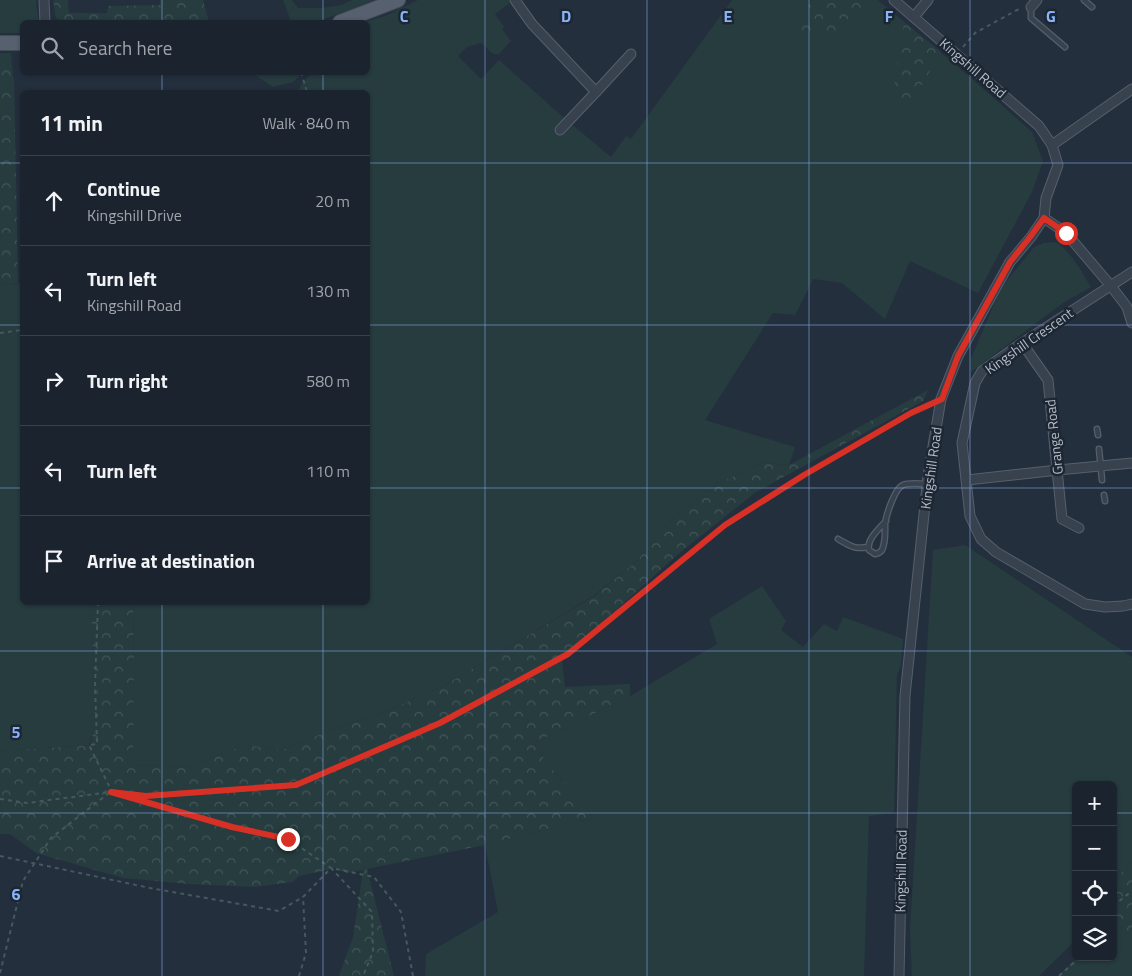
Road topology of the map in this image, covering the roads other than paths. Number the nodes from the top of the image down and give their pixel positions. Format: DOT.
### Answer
graph roads {
  1 [pos="44,0"];
  2 [pos="398,0"];
  3 [pos="515,0"];
  4 [pos="894,0"];
  5 [pos="928,0"];
  6 [pos="1084,0"];
  7 [pos="1034,3"];
  8 [pos="1092,7"];
  9 [pos="914,17"];
  10 [pos="46,20"];
  11 [pos="345,20"];
  12 [pos="0,43"];
  13 [pos="20,43"];
  14 [pos="1065,47"];
  15 [pos="631,54"];
  16 [pos="1132,88"];
  17 [pos="596,92"];
  18 [pos="560,130"];
  19 [pos="1052,145"];
  20 [pos="1044,218"];
  21 [pos="1132,272"];
  22 [pos="1111,286"];
  23 [pos="1132,323"];
  24 [pos="1022,343"];
  25 [pos="1097,429"];
  26 [pos="1098,435"];
  27 [pos="1099,450"];
  28 [pos="1132,463"];
  29 [pos="1101,466"];
  30 [pos="1058,470"];
  31 [pos="967,480"];
  32 [pos="1102,480"];
  33 [pos="927,484"];
  34 [pos="1104,495"];
  35 [pos="1105,501"];
  36 [pos="886,520"];
  37 [pos="1079,528"];
  38 [pos="838,539"];
  39 [pos="868,547"];
  40 [pos="1132,604"];
  41 [pos="899,976"];
  1 -- 10 [label="street"];
  2 -- 11 [label="main road"];
  3 -- 17 [label="street"];
  4 -- 9 [label="street, Kingshill Road"];
  5 -- 9 [label="street"];
  6 -- 8 [label="lane"];
  7 -- 14 [label="lane"];
  9 -- 19 [label="street, Kingshill Road"];
  12 -- 13 [label="main road"];
  15 -- 17 [label="street"];
  16 -- 19 [label="street"];
  17 -- 18 [label="street"];
  19 -- 20 [label="street, Kingshill Road"];
  20 -- 22 [label="street"];
  20 -- 33 [label="street, Kingshill Road"];
  21 -- 22 [label="street, Kingshill Crescent"];
  22 -- 23 [label="street"];
  22 -- 24 [label="street, Kingshill Crescent"];
  24 -- 30 [label="street, Grange Road"];
  24 -- 31 [label="street, Kingshill Crescent"];
  25 -- 26 [label="lane"];
  27 -- 29 [label="lane"];
  28 -- 29 [label="street"];
  29 -- 30 [label="street"];
  29 -- 32 [label="lane"];
  30 -- 31 [label="street"];
  30 -- 37 [label="street, Grange Road"];
  31 -- 40 [label="street, Kingshill Crescent"];
  33 -- 36 [label="lane"];
  33 -- 41 [label="street, Kingshill Road"];
  34 -- 35 [label="lane"];
  36 -- 39 [label="lane"];
  36 -- 39 [label="lane"];
  38 -- 39 [label="lane"];
}
